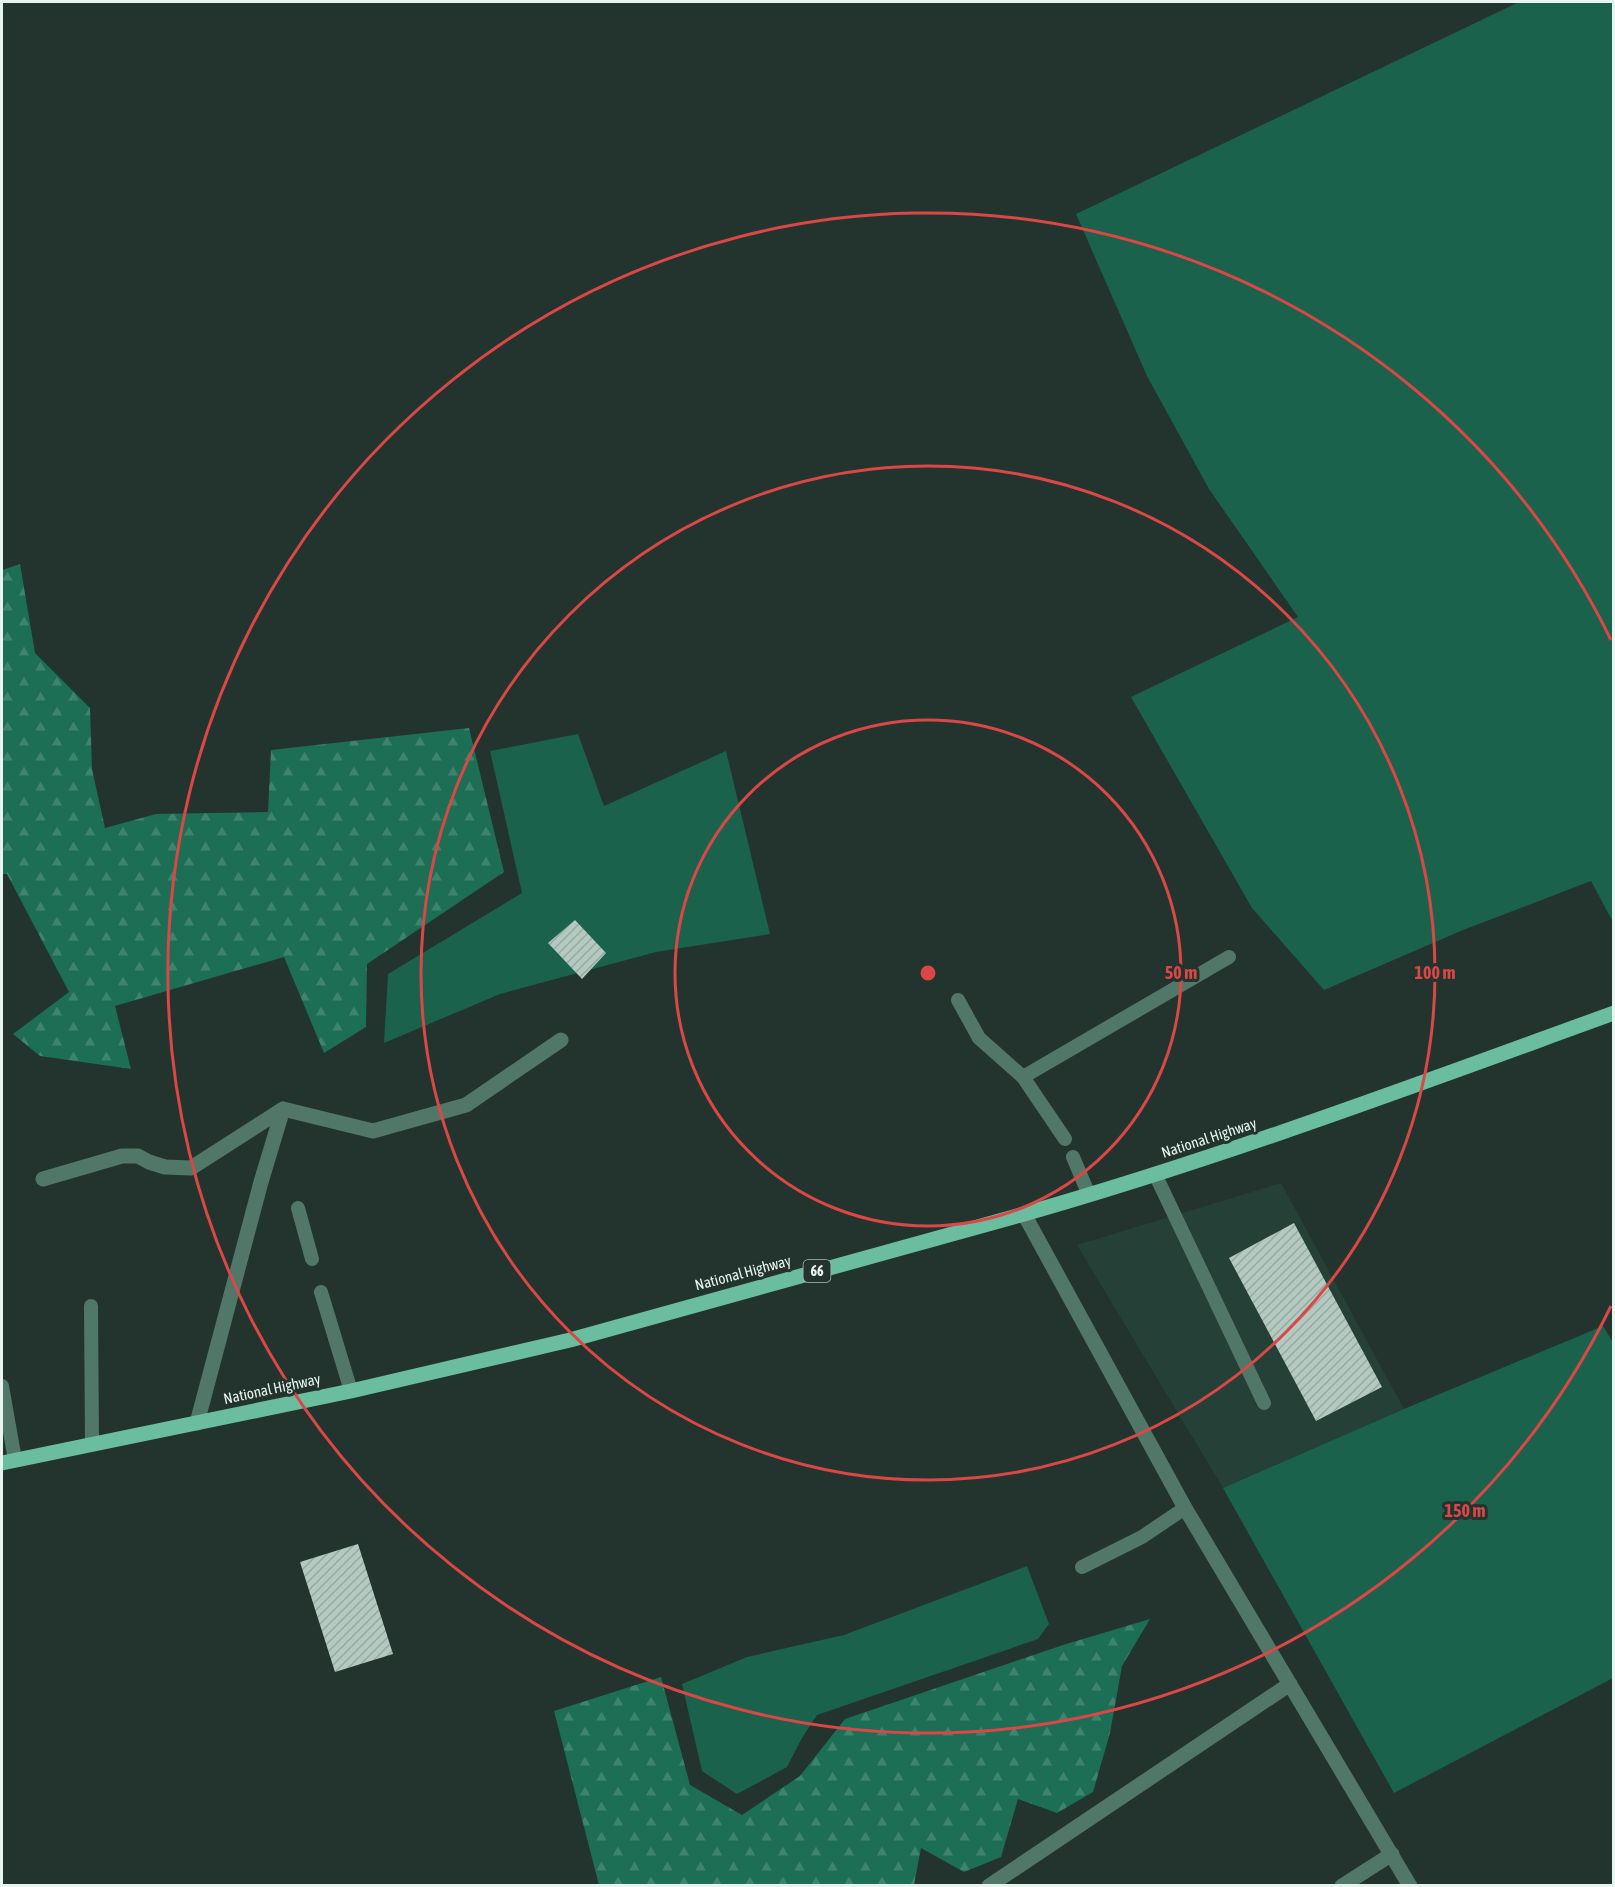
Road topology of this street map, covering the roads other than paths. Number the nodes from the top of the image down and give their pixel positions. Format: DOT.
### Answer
graph roads {
  1 [pos="1229,957"];
  2 [pos="958,1000"];
  3 [pos="1614,1013"];
  4 [pos="561,1040"];
  5 [pos="1023,1077"];
  6 [pos="283,1109"];
  7 [pos="1065,1139"];
  8 [pos="1073,1157"];
  9 [pos="1155,1174"];
  10 [pos="43,1179"];
  11 [pos="1089,1195"];
  12 [pos="298,1208"];
  13 [pos="1024,1214"];
  14 [pos="312,1259"];
  15 [pos="321,1292"];
  16 [pos="91,1306"];
  17 [pos="2,1386"];
  18 [pos="351,1391"];
  19 [pos="1264,1403"];
  20 [pos="197,1423"];
  21 [pos="93,1444"];
  22 [pos="8,1461"];
  23 [pos="1185,1508"];
  24 [pos="1082,1567"];
  25 [pos="1290,1684"];
  26 [pos="1392,1854"];
  27 [pos="999,1883"];
  28 [pos="1342,1886"];
  29 [pos="1410,1886"];
  1 -- 5 [label="lane"];
  2 -- 5 [label="lane"];
  3 -- 9 [label="main road, National Highway / 66"];
  4 -- 6 [label="street"];
  5 -- 7 [label="lane"];
  6 -- 10 [label="street"];
  6 -- 20 [label="street"];
  8 -- 11 [label="lane"];
  9 -- 11 [label="main road, National Highway / 66"];
  9 -- 19 [label="lane"];
  11 -- 13 [label="main road, National Highway / 66"];
  12 -- 14 [label="lane"];
  13 -- 18 [label="main road, National Highway / 66"];
  13 -- 23 [label="street"];
  15 -- 18 [label="lane"];
  16 -- 21 [label="lane"];
  17 -- 22 [label="lane"];
  18 -- 20 [label="main road, National Highway / 66"];
  20 -- 21 [label="main road, National Highway / 66"];
  21 -- 22 [label="main road, National Highway / 66"];
  23 -- 24 [label="lane"];
  23 -- 25 [label="street"];
  25 -- 26 [label="street"];
  25 -- 27 [label="street"];
  26 -- 28 [label="street"];
  26 -- 29 [label="street"];
}
